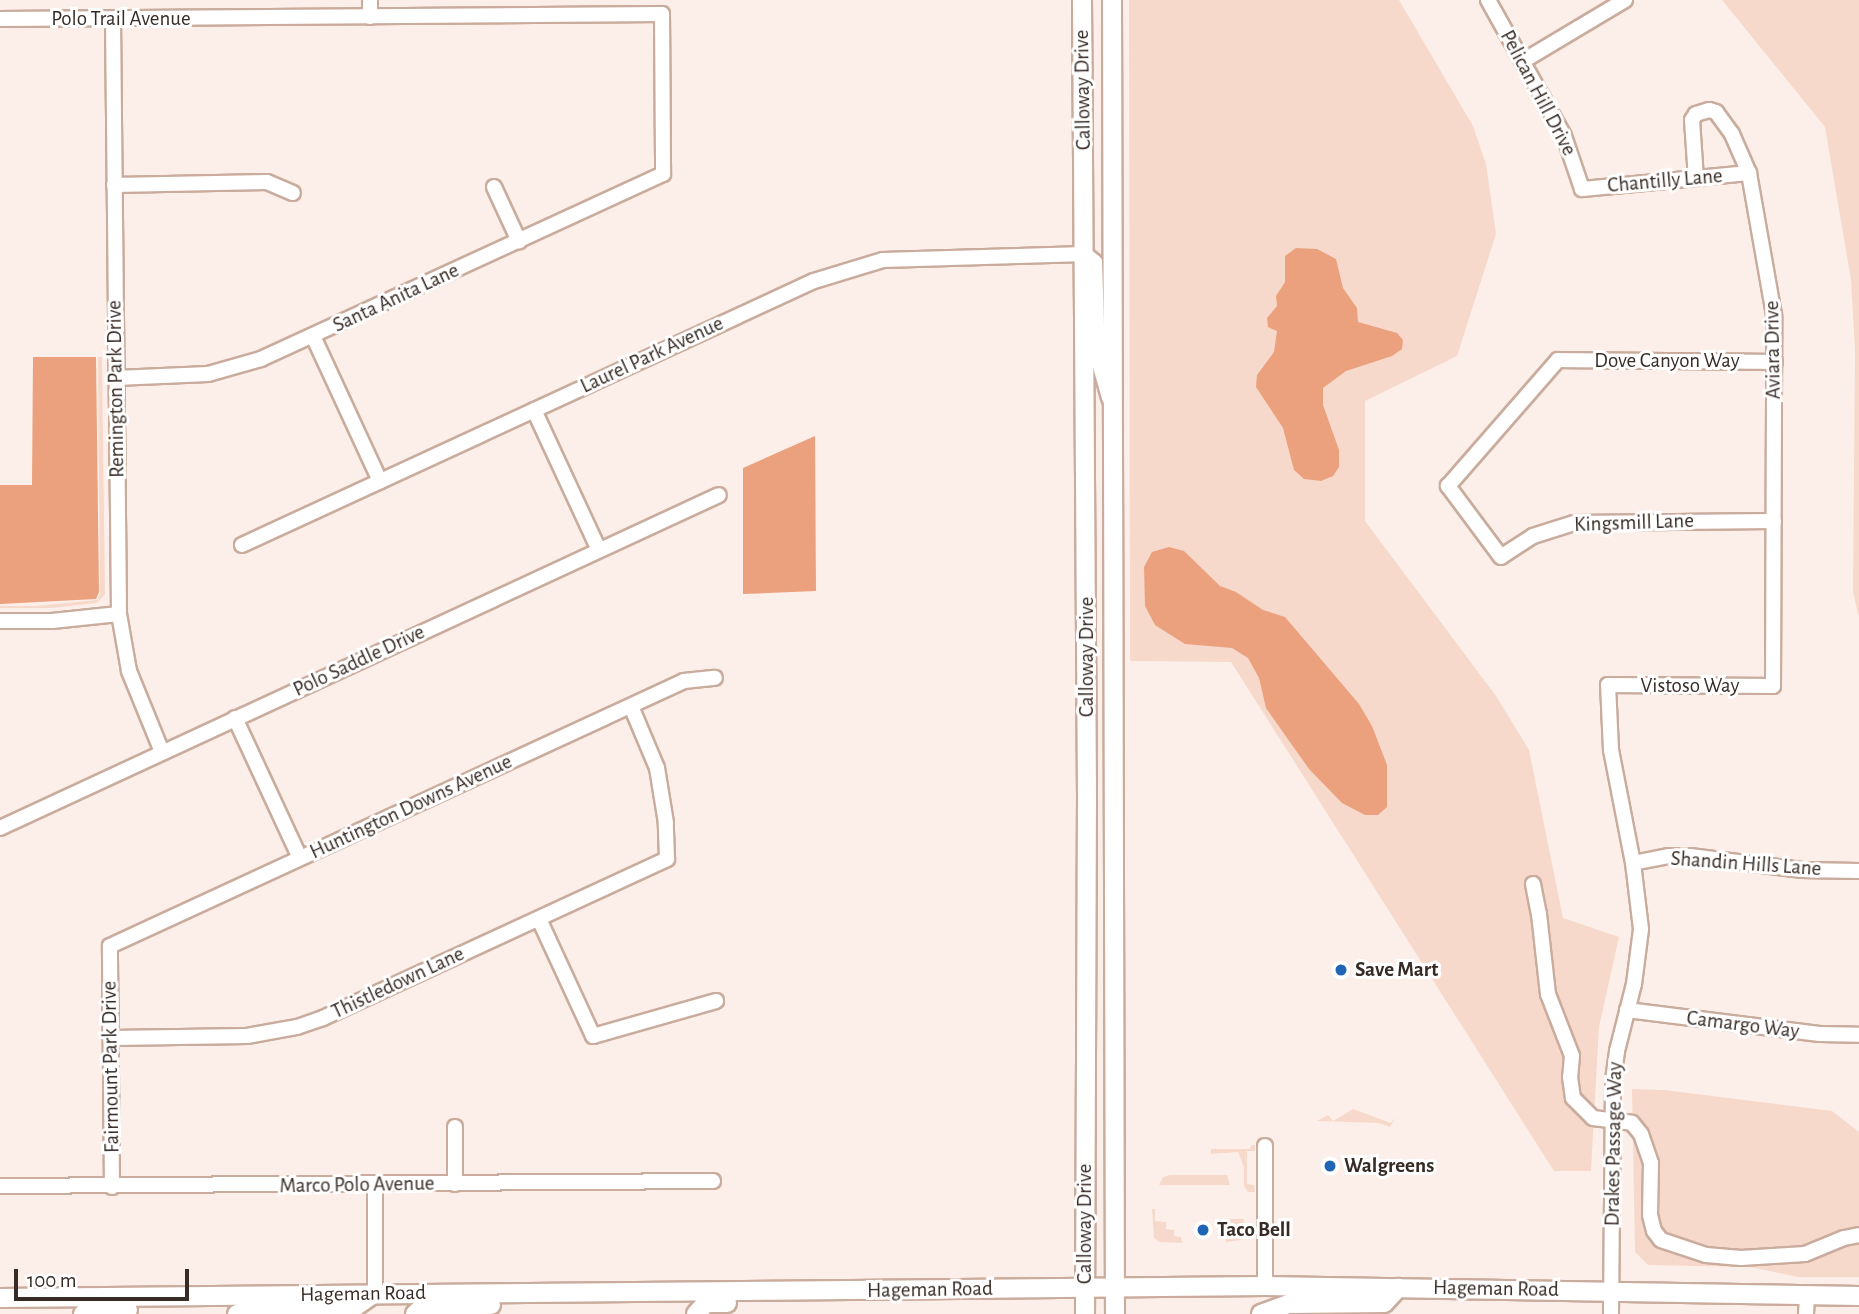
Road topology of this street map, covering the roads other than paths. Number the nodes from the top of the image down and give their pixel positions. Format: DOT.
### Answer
graph roads {
  1 [pos="370,0"];
  2 [pos="1082,0"];
  3 [pos="1112,0"];
  4 [pos="1488,0"];
  5 [pos="1625,1"];
  6 [pos="370,17"];
  7 [pos="0,19"];
  8 [pos="113,19"];
  9 [pos="1523,61"];
  10 [pos="1749,173"];
  11 [pos="663,174"];
  12 [pos="1696,178"];
  13 [pos="114,185"];
  14 [pos="494,187"];
  15 [pos="1581,189"];
  16 [pos="293,194"];
  17 [pos="519,241"];
  18 [pos="1085,254"];
  19 [pos="313,335"];
  20 [pos="1775,362"];
  21 [pos="116,379"];
  22 [pos="1112,409"];
  23 [pos="534,410"];
  24 [pos="380,481"];
  25 [pos="719,495"];
  26 [pos="1774,522"];
  27 [pos="242,545"];
  28 [pos="599,550"];
  29 [pos="1502,557"];
  30 [pos="119,614"];
  31 [pos="0,621"];
  32 [pos="715,678"];
  33 [pos="1608,685"];
  34 [pos="1773,686"];
  35 [pos="631,706"];
  36 [pos="235,718"];
  37 [pos="162,751"];
  38 [pos="0,828"];
  39 [pos="300,858"];
  40 [pos="1633,863"];
  41 [pos="1859,871"];
  42 [pos="1533,884"];
  43 [pos="538,919"];
  44 [pos="110,946"];
  45 [pos="716,1001"];
  46 [pos="1627,1010"];
  47 [pos="1859,1035"];
  48 [pos="111,1038"];
  49 [pos="1613,1120"];
  50 [pos="455,1127"];
  51 [pos="1265,1146"];
  52 [pos="713,1181"];
  53 [pos="455,1184"];
  54 [pos="0,1185"];
  55 [pos="375,1185"];
  56 [pos="113,1187"];
  57 [pos="1859,1235"];
  58 [pos="1265,1286"];
  59 [pos="1115,1287"];
  60 [pos="1085,1288"];
  61 [pos="1398,1288"];
  62 [pos="848,1291"];
  63 [pos="1612,1291"];
  64 [pos="375,1293"];
  65 [pos="573,1294"];
  66 [pos="1807,1294"];
  67 [pos="1859,1296"];
  68 [pos="0,1298"];
  69 [pos="234,1305"];
  70 [pos="83,1314"];
  71 [pos="415,1314"];
  72 [pos="696,1314"];
  73 [pos="1085,1314"];
  74 [pos="1115,1314"];
  75 [pos="1261,1314"];
  76 [pos="1611,1314"];
  77 [pos="1806,1314"];
  1 -- 6 [label="street"];
  2 -- 18 [label="main road, Calloway Drive"];
  3 -- 22 [label="main road, Calloway Drive"];
  4 -- 9 [label="street, Pelican Hill Drive"];
  5 -- 9 [label="street"];
  6 -- 8 [label="street, Polo Trail Avenue"];
  6 -- 11 [label="street, Polo Trail Avenue"];
  7 -- 8 [label="street, Polo Trail Avenue"];
  8 -- 13 [label="street, Remington Park Drive"];
  9 -- 15 [label="street, Pelican Hill Drive"];
  10 -- 12 [label="street, Chantilly Lane"];
  10 -- 12 [label="street, Aviara Drive"];
  10 -- 20 [label="street, Aviara Drive"];
  11 -- 17 [label="street, Santa Anita Lane"];
  12 -- 15 [label="street, Chantilly Lane"];
  13 -- 16 [label="street"];
  13 -- 21 [label="street, Remington Park Drive"];
  14 -- 17 [label="street"];
  17 -- 19 [label="street, Santa Anita Lane"];
  18 -- 22 [label="street"];
  18 -- 23 [label="street, Laurel Park Avenue"];
  18 -- 60 [label="main road, Calloway Drive"];
  19 -- 21 [label="street, Santa Anita Lane"];
  19 -- 24 [label="street"];
  20 -- 26 [label="street, Aviara Drive"];
  20 -- 29 [label="street, Dove Canyon Way"];
  21 -- 30 [label="street, Remington Park Drive"];
  22 -- 59 [label="main road, Calloway Drive"];
  23 -- 24 [label="street, Laurel Park Avenue"];
  23 -- 28 [label="street"];
  24 -- 27 [label="street, Laurel Park Avenue"];
  25 -- 28 [label="street, Polo Saddle Drive"];
  26 -- 29 [label="street, Kingsmill Lane"];
  26 -- 34 [label="street, Aviara Drive"];
  28 -- 36 [label="street, Polo Saddle Drive"];
  30 -- 31 [label="street"];
  30 -- 37 [label="street, Remington Park Drive"];
  32 -- 35 [label="street, Huntington Downs Avenue"];
  33 -- 34 [label="street, Vistoso Way"];
  33 -- 40 [label="street, Drakes Passage Way"];
  35 -- 39 [label="street, Huntington Downs Avenue"];
  35 -- 43 [label="street, Thistledown Lane"];
  36 -- 37 [label="street, Polo Saddle Drive"];
  36 -- 39 [label="street"];
  37 -- 38 [label="street, Polo Saddle Drive"];
  39 -- 44 [label="street, Huntington Downs Avenue"];
  40 -- 41 [label="street, Shandin Hills Lane"];
  40 -- 46 [label="street, Drakes Passage Way"];
  42 -- 49 [label="street"];
  43 -- 45 [label="street"];
  43 -- 48 [label="street, Thistledown Lane"];
  44 -- 48 [label="street, Fairmount Park Drive"];
  46 -- 47 [label="street, Camargo Way"];
  46 -- 49 [label="street, Drakes Passage Way"];
  48 -- 56 [label="street, Fairmount Park Drive"];
  49 -- 57 [label="street"];
  49 -- 63 [label="street, Drakes Passage Way"];
  50 -- 53 [label="street"];
  51 -- 58 [label="street"];
  52 -- 53 [label="street, Marco Polo Avenue"];
  53 -- 55 [label="street, Marco Polo Avenue"];
  54 -- 56 [label="street, Marco Polo Avenue"];
  55 -- 56 [label="street, Marco Polo Avenue"];
  55 -- 64 [label="street"];
  58 -- 59 [label="main road, Hageman Road"];
  58 -- 61 [label="main road, Hageman Road"];
  59 -- 60 [label="main road, Hageman Road"];
  59 -- 74 [label="main road, Calloway Drive"];
  60 -- 62 [label="main road, Hageman Road"];
  60 -- 73 [label="main road, Calloway Drive"];
  61 -- 63 [label="main road, Hageman Road"];
  61 -- 75 [label="main road"];
  62 -- 65 [label="main road, Hageman Road"];
  62 -- 72 [label="main road"];
  63 -- 66 [label="main road, Hageman Road"];
  63 -- 76 [label="street, Drakes Passage Way"];
  64 -- 65 [label="main road, Hageman Road"];
  64 -- 69 [label="main road"];
  65 -- 71 [label="main road"];
  66 -- 67 [label="main road, Hageman Road"];
  66 -- 77 [label="street"];
  68 -- 69 [label="main road"];
  69 -- 70 [label="main road"];
}
